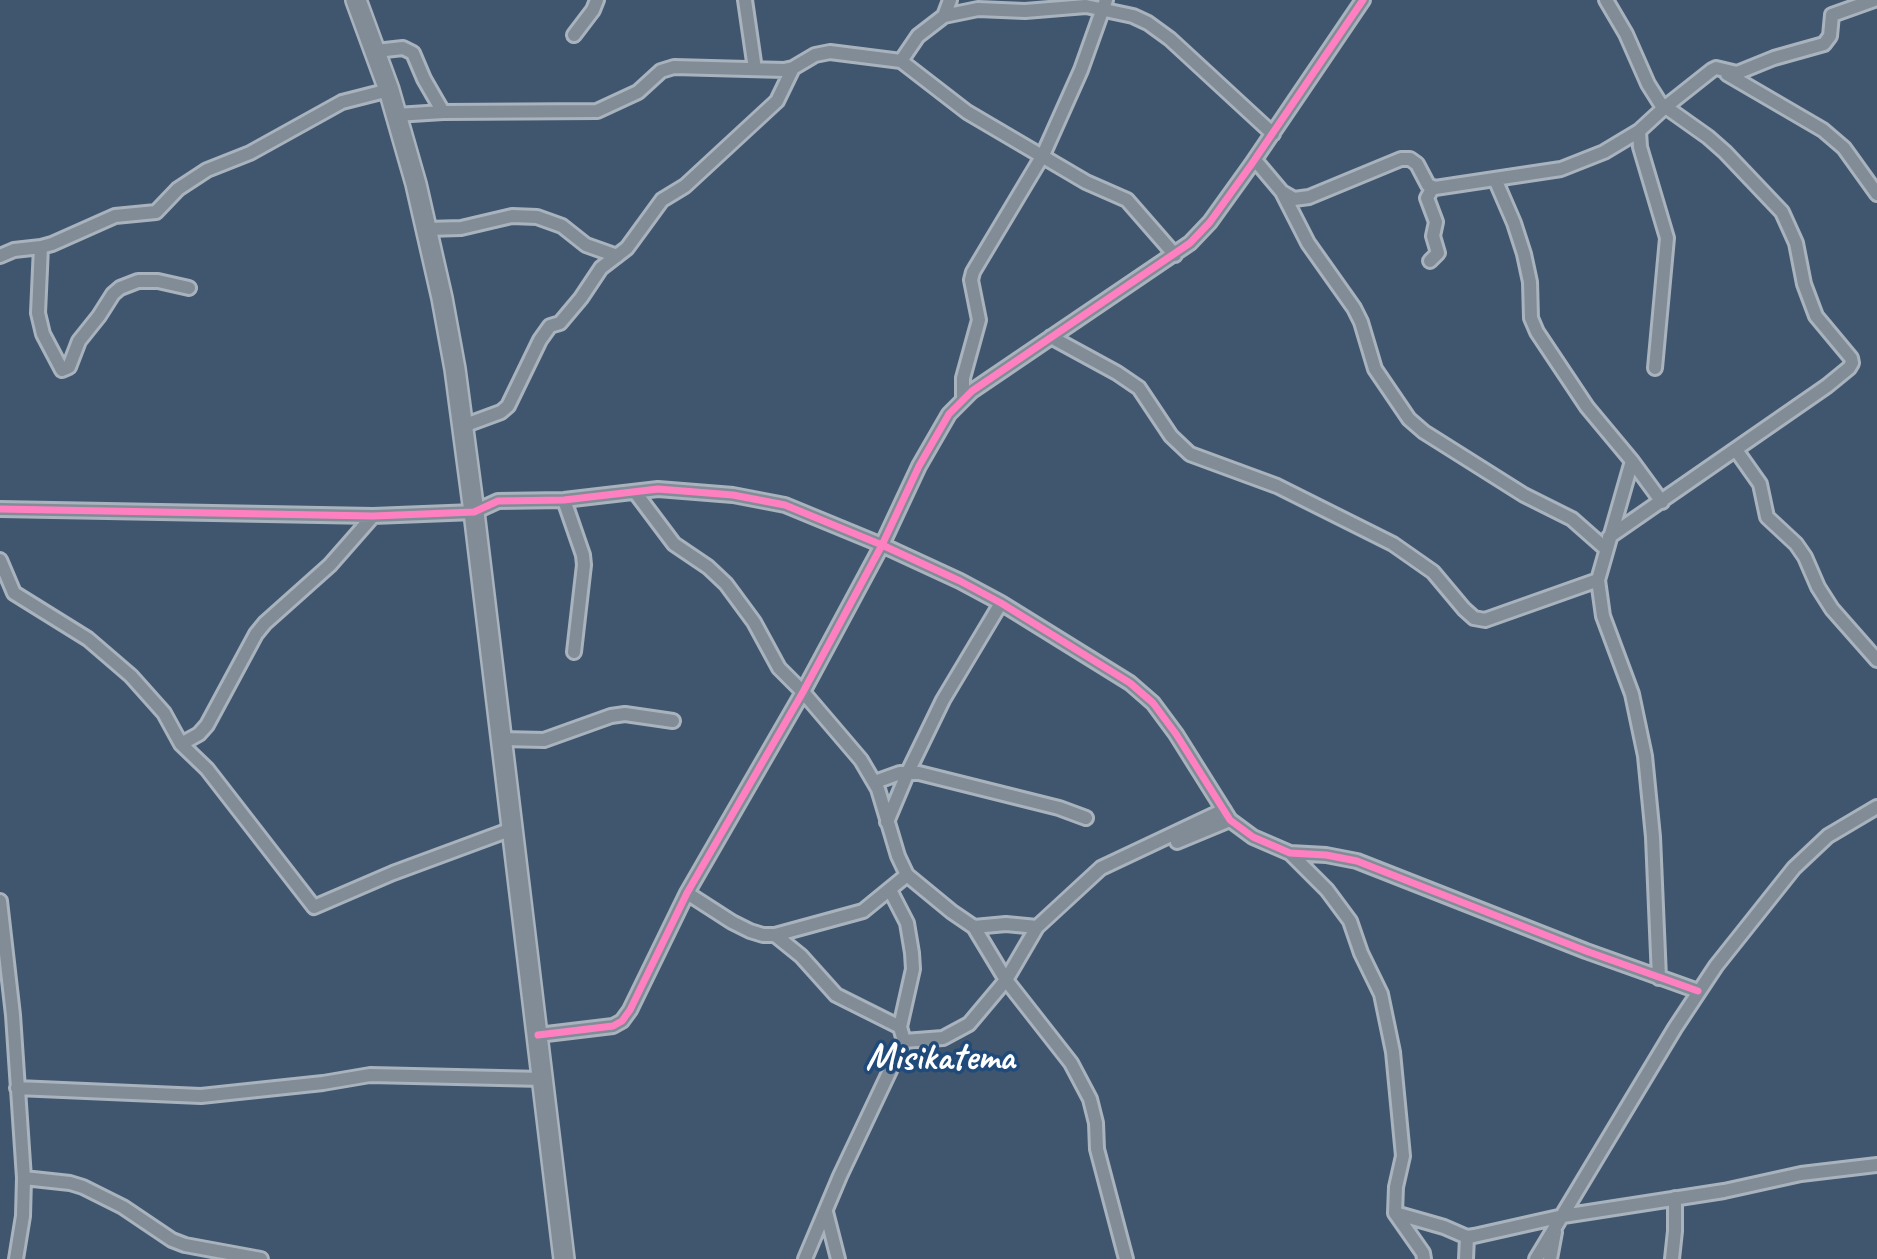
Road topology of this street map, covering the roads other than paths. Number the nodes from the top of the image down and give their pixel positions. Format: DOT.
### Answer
graph roads {
  1 [pos="356,0"];
  2 [pos="597,0"];
  3 [pos="745,0"];
  4 [pos="950,0"];
  5 [pos="1363,0"];
  6 [pos="1606,0"];
  7 [pos="1874,0"];
  8 [pos="1104,4"];
  9 [pos="944,16"];
  10 [pos="574,35"];
  11 [pos="376,51"];
  12 [pos="901,61"];
  13 [pos="793,68"];
  14 [pos="1716,68"];
  15 [pos="755,69"];
  16 [pos="388,90"];
  17 [pos="1664,107"];
  18 [pos="443,112"];
  19 [pos="397,115"];
  20 [pos="1639,131"];
  21 [pos="1273,134"];
  22 [pos="1043,155"];
  23 [pos="1255,160"];
  24 [pos="1495,179"];
  25 [pos="1433,187"];
  26 [pos="1282,192"];
  27 [pos="1877,194"];
  28 [pos="427,229"];
  29 [pos="41,247"];
  30 [pos="1175,255"];
  31 [pos="0,256"];
  32 [pos="617,256"];
  33 [pos="1430,261"];
  34 [pos="189,288"];
  35 [pos="1051,337"];
  36 [pos="1655,368"];
  37 [pos="963,397"];
  38 [pos="463,426"];
  39 [pos="1736,450"];
  40 [pos="1632,461"];
  41 [pos="635,492"];
  42 [pos="564,500"];
  43 [pos="1662,502"];
  44 [pos="0,509"];
  45 [pos="474,512"];
  46 [pos="373,516"];
  47 [pos="1608,543"];
  48 [pos="882,545"];
  49 [pos="0,560"];
  50 [pos="1598,580"];
  51 [pos="1001,603"];
  52 [pos="574,652"];
  53 [pos="1877,660"];
  54 [pos="803,692"];
  55 [pos="673,721"];
  56 [pos="502,739"];
  57 [pos="181,744"];
  58 [pos="908,772"];
  59 [pos="875,782"];
  60 [pos="1877,807"];
  61 [pos="1227,815"];
  62 [pos="1086,818"];
  63 [pos="887,822"];
  64 [pos="512,829"];
  65 [pos="1290,853"];
  66 [pos="907,875"];
  67 [pos="890,890"];
  68 [pos="687,893"];
  69 [pos="0,901"];
  70 [pos="974,927"];
  71 [pos="1037,927"];
  72 [pos="775,935"];
  73 [pos="1659,978"];
  74 [pos="1006,980"];
  75 [pos="1698,991"];
  76 [pos="900,1027"];
  77 [pos="538,1035"];
  78 [pos="904,1041"];
  79 [pos="543,1079"];
  80 [pos="17,1088"];
  81 [pos="1877,1165"];
  82 [pos="24,1178"];
  83 [pos="1675,1198"];
  84 [pos="826,1212"];
  85 [pos="1395,1213"];
  86 [pos="1563,1216"];
  87 [pos="1555,1229"];
  88 [pos="1467,1237"];
  89 [pos="16,1259"];
  90 [pos="261,1259"];
  91 [pos="564,1259"];
  92 [pos="805,1259"];
  93 [pos="838,1259"];
  94 [pos="1126,1259"];
  95 [pos="1424,1259"];
  96 [pos="1466,1259"];
  97 [pos="1536,1259"];
  98 [pos="1550,1259"];
  99 [pos="1672,1259"];
  1 -- 11 [label="highway"];
  2 -- 10 [label="street"];
  3 -- 15 [label="street"];
  4 -- 9 [label="street"];
  5 -- 21 [label="street"];
  6 -- 17 [label="street"];
  7 -- 14 [label="street"];
  8 -- 9 [label="street"];
  8 -- 21 [label="street"];
  8 -- 22 [label="street"];
  9 -- 12 [label="street"];
  11 -- 16 [label="highway"];
  11 -- 18 [label="street"];
  12 -- 13 [label="street"];
  12 -- 22 [label="street"];
  13 -- 15 [label="street"];
  13 -- 32 [label="street"];
  14 -- 17 [label="street"];
  14 -- 27 [label="street"];
  15 -- 18 [label="street"];
  16 -- 19 [label="highway"];
  16 -- 29 [label="street"];
  17 -- 20 [label="street"];
  17 -- 39 [label="street"];
  18 -- 19 [label="street"];
  19 -- 28 [label="highway"];
  20 -- 24 [label="street"];
  20 -- 36 [label="street"];
  21 -- 23 [label="street"];
  22 -- 30 [label="street"];
  22 -- 37 [label="street"];
  23 -- 26 [label="street"];
  23 -- 30 [label="street"];
  24 -- 25 [label="street"];
  24 -- 40 [label="street"];
  25 -- 26 [label="street"];
  25 -- 33 [label="street"];
  26 -- 47 [label="street"];
  28 -- 32 [label="street"];
  28 -- 38 [label="highway"];
  29 -- 31 [label="street"];
  29 -- 34 [label="street"];
  30 -- 35 [label="street"];
  32 -- 38 [label="street"];
  35 -- 37 [label="street"];
  35 -- 50 [label="street"];
  37 -- 48 [label="street"];
  38 -- 45 [label="highway"];
  39 -- 43 [label="street"];
  39 -- 53 [label="street"];
  40 -- 43 [label="street"];
  40 -- 47 [label="street"];
  41 -- 42 [label="street"];
  41 -- 48 [label="street"];
  41 -- 54 [label="street"];
  42 -- 45 [label="street"];
  42 -- 52 [label="street"];
  43 -- 47 [label="street"];
  44 -- 46 [label="street"];
  45 -- 46 [label="street"];
  45 -- 56 [label="highway"];
  46 -- 57 [label="street"];
  47 -- 50 [label="street"];
  48 -- 51 [label="street"];
  48 -- 54 [label="street"];
  49 -- 57 [label="street"];
  50 -- 73 [label="street"];
  51 -- 58 [label="street"];
  51 -- 61 [label="street"];
  54 -- 59 [label="street"];
  54 -- 68 [label="street"];
  55 -- 56 [label="street"];
  56 -- 64 [label="highway"];
  57 -- 64 [label="street"];
  58 -- 59 [label="street"];
  58 -- 62 [label="street"];
  58 -- 63 [label="street"];
  59 -- 63 [label="street"];
  60 -- 75 [label="street"];
  61 -- 65 [label="street"];
  61 -- 71 [label="street"];
  63 -- 66 [label="street"];
  64 -- 77 [label="highway"];
  65 -- 73 [label="street"];
  65 -- 85 [label="street"];
  66 -- 67 [label="street"];
  66 -- 70 [label="street"];
  67 -- 72 [label="street"];
  67 -- 76 [label="street"];
  68 -- 72 [label="street"];
  68 -- 77 [label="street"];
  69 -- 80 [label="street"];
  70 -- 71 [label="street"];
  70 -- 74 [label="street"];
  71 -- 74 [label="street"];
  72 -- 76 [label="street"];
  73 -- 75 [label="street"];
  74 -- 78 [label="street"];
  74 -- 94 [label="street"];
  75 -- 86 [label="street"];
  76 -- 78 [label="street"];
  77 -- 79 [label="highway"];
  78 -- 84 [label="street"];
  79 -- 80 [label="street"];
  79 -- 91 [label="highway"];
  80 -- 82 [label="street"];
  81 -- 83 [label="street"];
  82 -- 89 [label="street"];
  82 -- 90 [label="street"];
  83 -- 86 [label="street"];
  83 -- 99 [label="street"];
  84 -- 92 [label="street"];
  84 -- 93 [label="street"];
  85 -- 88 [label="street"];
  85 -- 95 [label="street"];
  86 -- 87 [label="street"];
  86 -- 88 [label="street"];
  87 -- 97 [label="street"];
  87 -- 98 [label="street"];
  88 -- 96 [label="street"];
}
